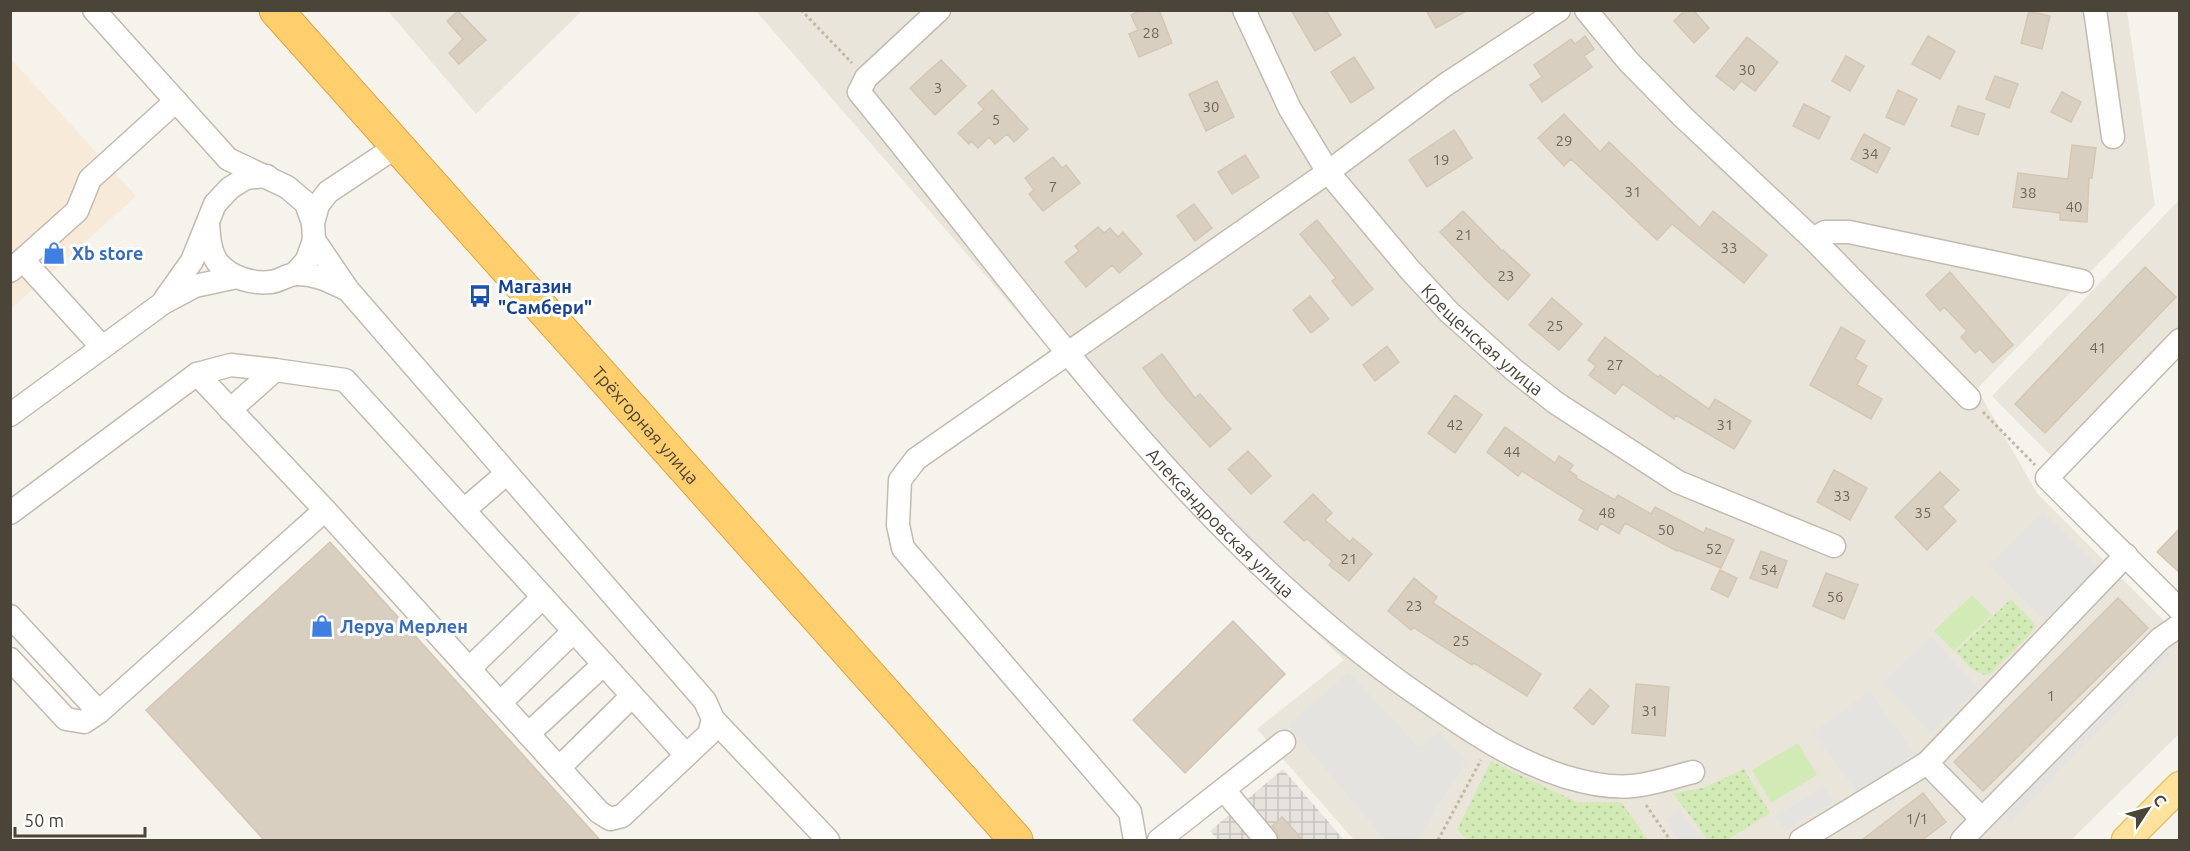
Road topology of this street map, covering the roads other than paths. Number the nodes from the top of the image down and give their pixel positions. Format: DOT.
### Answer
graph roads {
  1 [pos="94,10"];
  2 [pos="276,10"];
  3 [pos="939,10"];
  4 [pos="1244,10"];
  5 [pos="1559,10"];
  6 [pos="1586,10"];
  7 [pos="2096,10"];
  8 [pos="176,101"];
  9 [pos="2113,137"];
  10 [pos="397,146"];
  11 [pos="228,159"];
  12 [pos="1328,172"];
  13 [pos="267,176"];
  14 [pos="287,187"];
  15 [pos="230,188"];
  16 [pos="328,192"];
  17 [pos="208,224"];
  18 [pos="313,231"];
  19 [pos="1813,239"];
  20 [pos="17,266"];
  21 [pos="295,274"];
  22 [pos="237,277"];
  23 [pos="2082,281"];
  24 [pos="348,290"];
  25 [pos="163,303"];
  26 [pos="2180,340"];
  27 [pos="102,347"];
  28 [pos="1068,354"];
  29 [pos="275,370"];
  30 [pos="197,374"];
  31 [pos="1969,398"];
  32 [pos="230,410"];
  33 [pos="10,415"];
  34 [pos="506,474"];
  35 [pos="325,510"];
  36 [pos="464,510"];
  37 [pos="10,513"];
  38 [pos="1834,546"];
  39 [pos="2126,555"];
  40 [pos="543,597"];
  41 [pos="2180,610"];
  42 [pos="10,616"];
  43 [pos="2180,625"];
  44 [pos="574,631"];
  45 [pos="10,659"];
  46 [pos="604,664"];
  47 [pos="469,669"];
  48 [pos="632,696"];
  49 [pos="500,703"];
  50 [pos="99,712"];
  51 [pos="713,719"];
  52 [pos="528,734"];
  53 [pos="1284,742"];
  54 [pos="686,755"];
  55 [pos="1927,763"];
  56 [pos="559,768"];
  57 [pos="1693,772"];
  58 [pos="2180,786"];
  59 [pos="1224,790"];
  60 [pos="1982,819"];
  61 [pos="828,840"];
  62 [pos="1016,840"];
  63 [pos="1134,840"];
  64 [pos="1160,840"];
  65 [pos="1266,840"];
  66 [pos="1801,840"];
  67 [pos="1962,840"];
  68 [pos="2126,840"];
  1 -- 8 [label="street"];
  2 -- 10 [label="highway, Трёхгорная улица"];
  3 -- 28 [label="street, Александровская улица"];
  4 -- 12 [label="street, Крещенская улица"];
  5 -- 12 [label="street"];
  6 -- 19 [label="street"];
  7 -- 9 [label="street"];
  8 -- 11 [label="street"];
  8 -- 20 [label="street"];
  10 -- 16 [label="street"];
  10 -- 62 [label="highway, Трёхгорная улица"];
  11 -- 13 [label="street"];
  11 -- 15 [label="street"];
  12 -- 28 [label="street"];
  12 -- 38 [label="street, Крещенская улица"];
  13 -- 14 [label="street"];
  13 -- 15 [label="street"];
  14 -- 16 [label="street"];
  14 -- 18 [label="street"];
  15 -- 17 [label="street"];
  16 -- 18 [label="street"];
  17 -- 22 [label="street"];
  17 -- 25 [label="street"];
  18 -- 21 [label="street"];
  18 -- 24 [label="street"];
  19 -- 23 [label="street"];
  19 -- 31 [label="street"];
  20 -- 27 [label="street"];
  21 -- 22 [label="street"];
  21 -- 24 [label="street"];
  22 -- 25 [label="street"];
  24 -- 34 [label="street"];
  25 -- 27 [label="street"];
  26 -- 39 [label="street"];
  27 -- 33 [label="street"];
  28 -- 57 [label="street, Александровская улица"];
  28 -- 63 [label="street"];
  29 -- 30 [label="street"];
  29 -- 32 [label="street"];
  29 -- 36 [label="street"];
  30 -- 32 [label="street"];
  30 -- 37 [label="street"];
  32 -- 35 [label="street"];
  34 -- 36 [label="street"];
  34 -- 51 [label="street"];
  35 -- 47 [label="street"];
  35 -- 50 [label="street"];
  36 -- 40 [label="street"];
  39 -- 41 [label="street"];
  39 -- 55 [label="street"];
  40 -- 44 [label="street"];
  40 -- 47 [label="street"];
  42 -- 50 [label="street"];
  43 -- 60 [label="street"];
  44 -- 46 [label="street"];
  44 -- 49 [label="street"];
  45 -- 50 [label="street"];
  46 -- 48 [label="street"];
  46 -- 52 [label="street"];
  47 -- 49 [label="street"];
  48 -- 54 [label="street"];
  48 -- 56 [label="street"];
  49 -- 52 [label="street"];
  51 -- 54 [label="street"];
  51 -- 61 [label="street"];
  52 -- 56 [label="street"];
  53 -- 59 [label="street"];
  54 -- 56 [label="street"];
  55 -- 60 [label="street"];
  55 -- 66 [label="street"];
  58 -- 68 [label="main road"];
  59 -- 64 [label="street"];
  59 -- 65 [label="street"];
  60 -- 67 [label="street"];
}
